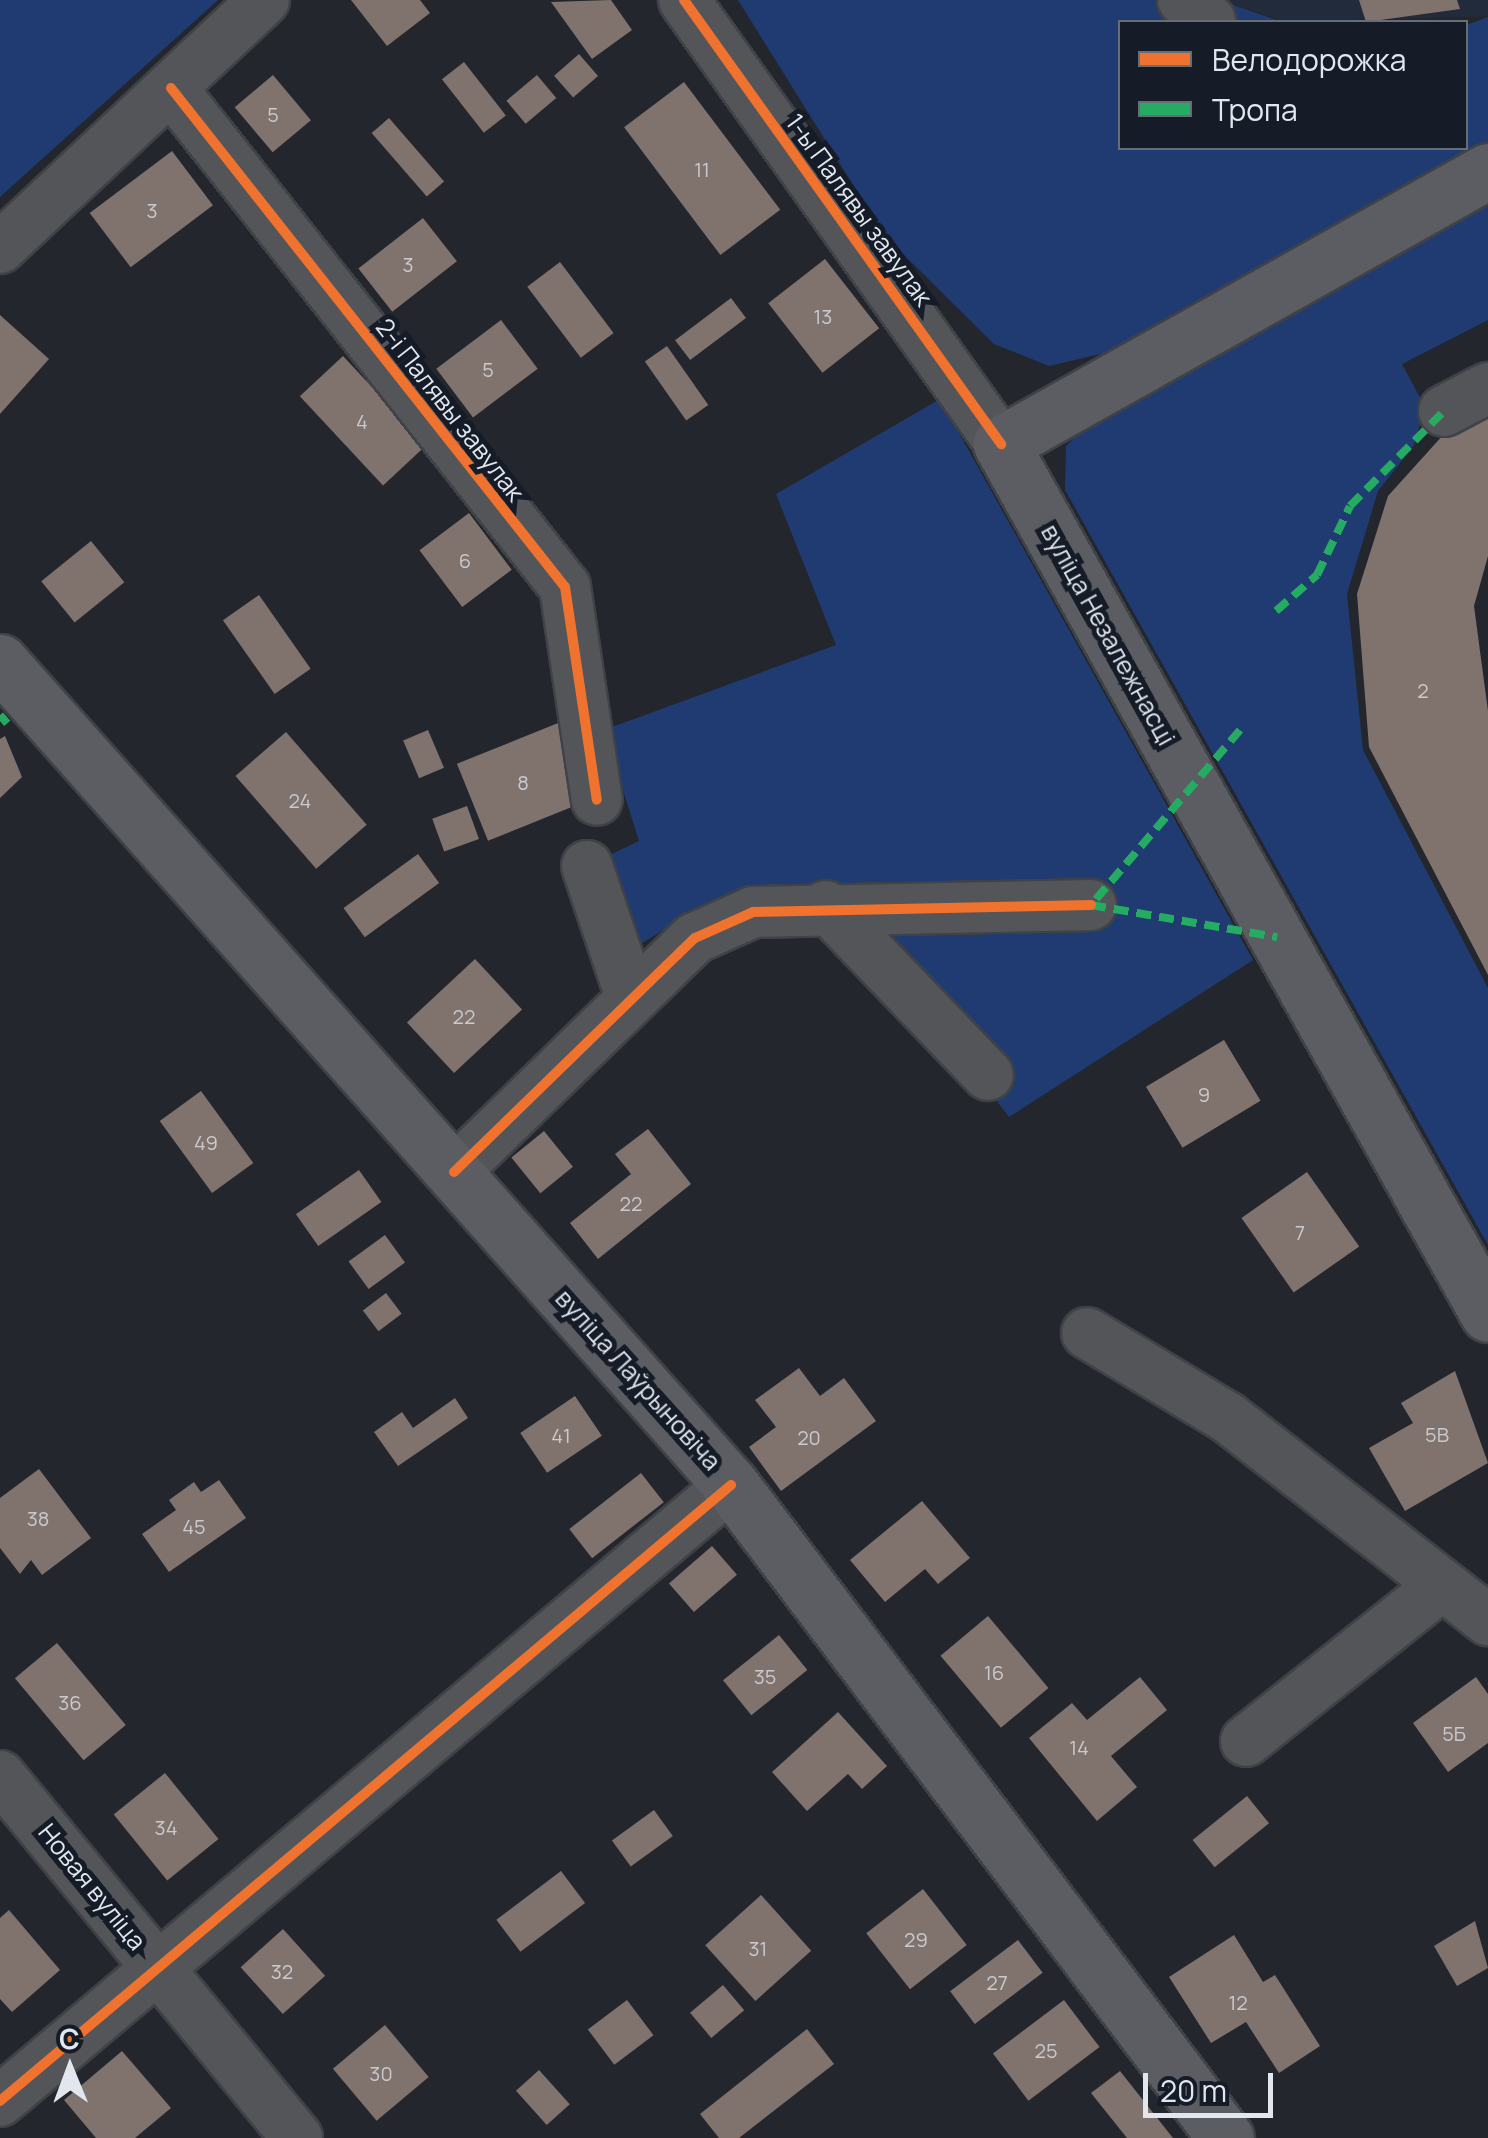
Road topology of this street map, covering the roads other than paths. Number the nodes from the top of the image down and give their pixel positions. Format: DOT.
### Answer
graph roads {
  1 [pos="264,0"];
  2 [pos="684,0"];
  3 [pos="171,88"];
  4 [pos="1488,171"];
  5 [pos="0,248"];
  6 [pos="1488,388"];
  7 [pos="1444,411"];
  8 [pos="1001,444"];
  9 [pos="6,678"];
  10 [pos="597,800"];
  11 [pos="588,866"];
  12 [pos="1091,905"];
  13 [pos="826,906"];
  14 [pos="630,994"];
  15 [pos="988,1075"];
  16 [pos="454,1172"];
  17 [pos="1488,1314"];
  18 [pos="1087,1333"];
  19 [pos="731,1484"];
  20 [pos="1441,1586"];
  21 [pos="1488,1620"];
  22 [pos="1246,1742"];
  23 [pos="0,1776"];
  24 [pos="162,1973"];
  25 [pos="0,2102"];
  26 [pos="297,2138"];
  27 [pos="1226,2138"];
  1 -- 3 [label="street"];
  2 -- 8 [label="street, 1-ы Палявы завулак"];
  3 -- 5 [label="street"];
  3 -- 10 [label="street, 2-і Палявы завулак"];
  4 -- 8 [label="main road"];
  6 -- 7 [label="street"];
  8 -- 17 [label="main road, вуліца Незалежнасці"];
  9 -- 16 [label="main road, вуліца Лаўрыновіча"];
  11 -- 14 [label="street"];
  12 -- 13 [label="street"];
  13 -- 14 [label="street"];
  13 -- 15 [label="street"];
  14 -- 16 [label="street"];
  16 -- 19 [label="main road, вуліца Лаўрыновіча"];
  18 -- 20 [label="street"];
  19 -- 24 [label="street"];
  19 -- 27 [label="main road, вуліца Лаўрыновіча"];
  20 -- 21 [label="street"];
  20 -- 22 [label="street"];
  23 -- 24 [label="street, Новая вуліца"];
  24 -- 25 [label="street"];
  24 -- 26 [label="street, Новая вуліца"];
}
